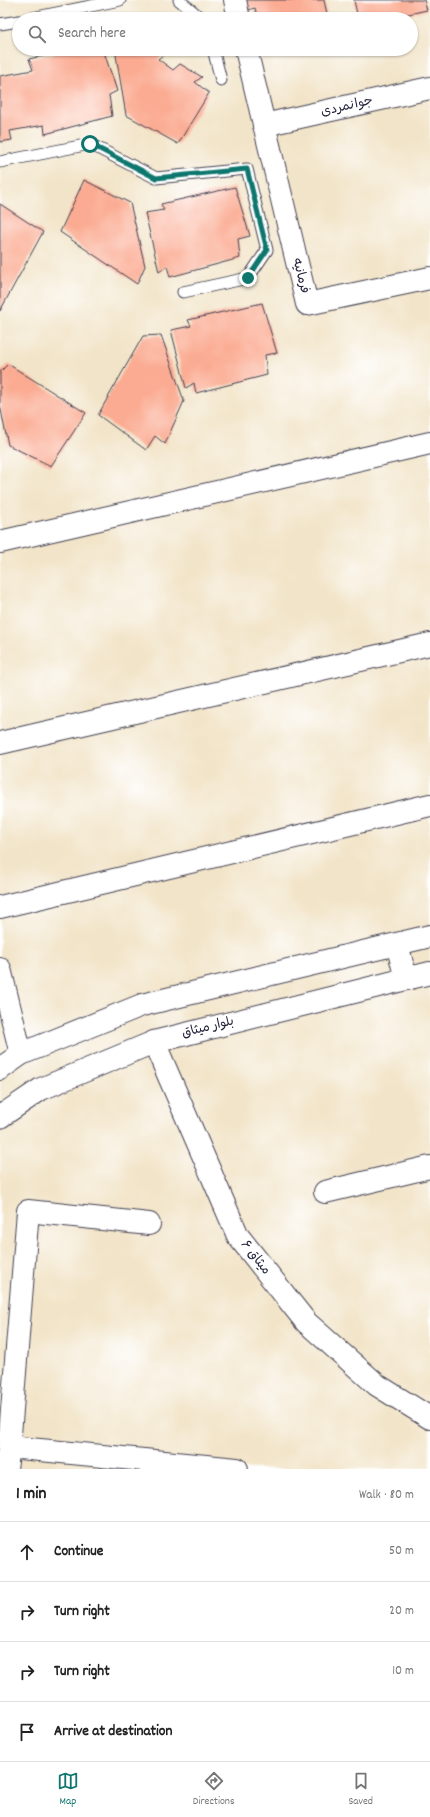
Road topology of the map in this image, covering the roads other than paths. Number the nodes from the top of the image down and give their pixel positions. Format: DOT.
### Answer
graph roads {
  1 [pos="120,0"];
  2 [pos="179,0"];
  3 [pos="235,0"];
  4 [pos="61,12"];
  5 [pos="194,12"];
  6 [pos="238,12"];
  7 [pos="12,22"];
  8 [pos="0,24"];
  9 [pos="215,56"];
  10 [pos="248,56"];
  11 [pos="221,80"];
  12 [pos="430,88"];
  13 [pos="264,125"];
  14 [pos="0,162"];
  15 [pos="430,278"];
  16 [pos="183,292"];
  17 [pos="430,443"];
  18 [pos="0,542"];
  19 [pos="430,644"];
  20 [pos="0,742"];
  21 [pos="430,805"];
  22 [pos="0,908"];
  23 [pos="430,936"];
  24 [pos="397,944"];
  25 [pos="0,969"];
  26 [pos="430,973"];
  27 [pos="406,979"];
  28 [pos="154,1042"];
  29 [pos="20,1054"];
  30 [pos="0,1069"];
  31 [pos="0,1117"];
  32 [pos="430,1167"];
  33 [pos="325,1192"];
  34 [pos="149,1224"];
  35 [pos="430,1418"];
  36 [pos="6,1438"];
  37 [pos="6,1469"];
  38 [pos="238,1469"];
  1 -- 4 [label="lane"];
  2 -- 5 [label="lane"];
  3 -- 6 [label="street"];
  7 -- 8 [label="lane"];
  9 -- 11 [label="lane"];
  10 -- 13 [label="street"];
  12 -- 13 [label="street, جوانمردی"];
  13 -- 15 [label="street, فرمانیه"];
  14 -- 16 [label="lane"];
  17 -- 18 [label="street"];
  19 -- 20 [label="street"];
  21 -- 22 [label="street"];
  23 -- 24 [label="street"];
  24 -- 27 [label="street"];
  24 -- 29 [label="street"];
  25 -- 29 [label="street"];
  26 -- 27 [label="street, بلوار میثاق"];
  27 -- 28 [label="street, بلوار میثاق"];
  28 -- 31 [label="street, بلوار میثاق"];
  28 -- 35 [label="street, میثاق ۶"];
  29 -- 30 [label="street"];
  32 -- 33 [label="street"];
  34 -- 36 [label="street"];
  36 -- 37 [label="street"];
  36 -- 38 [label="street"];
}
